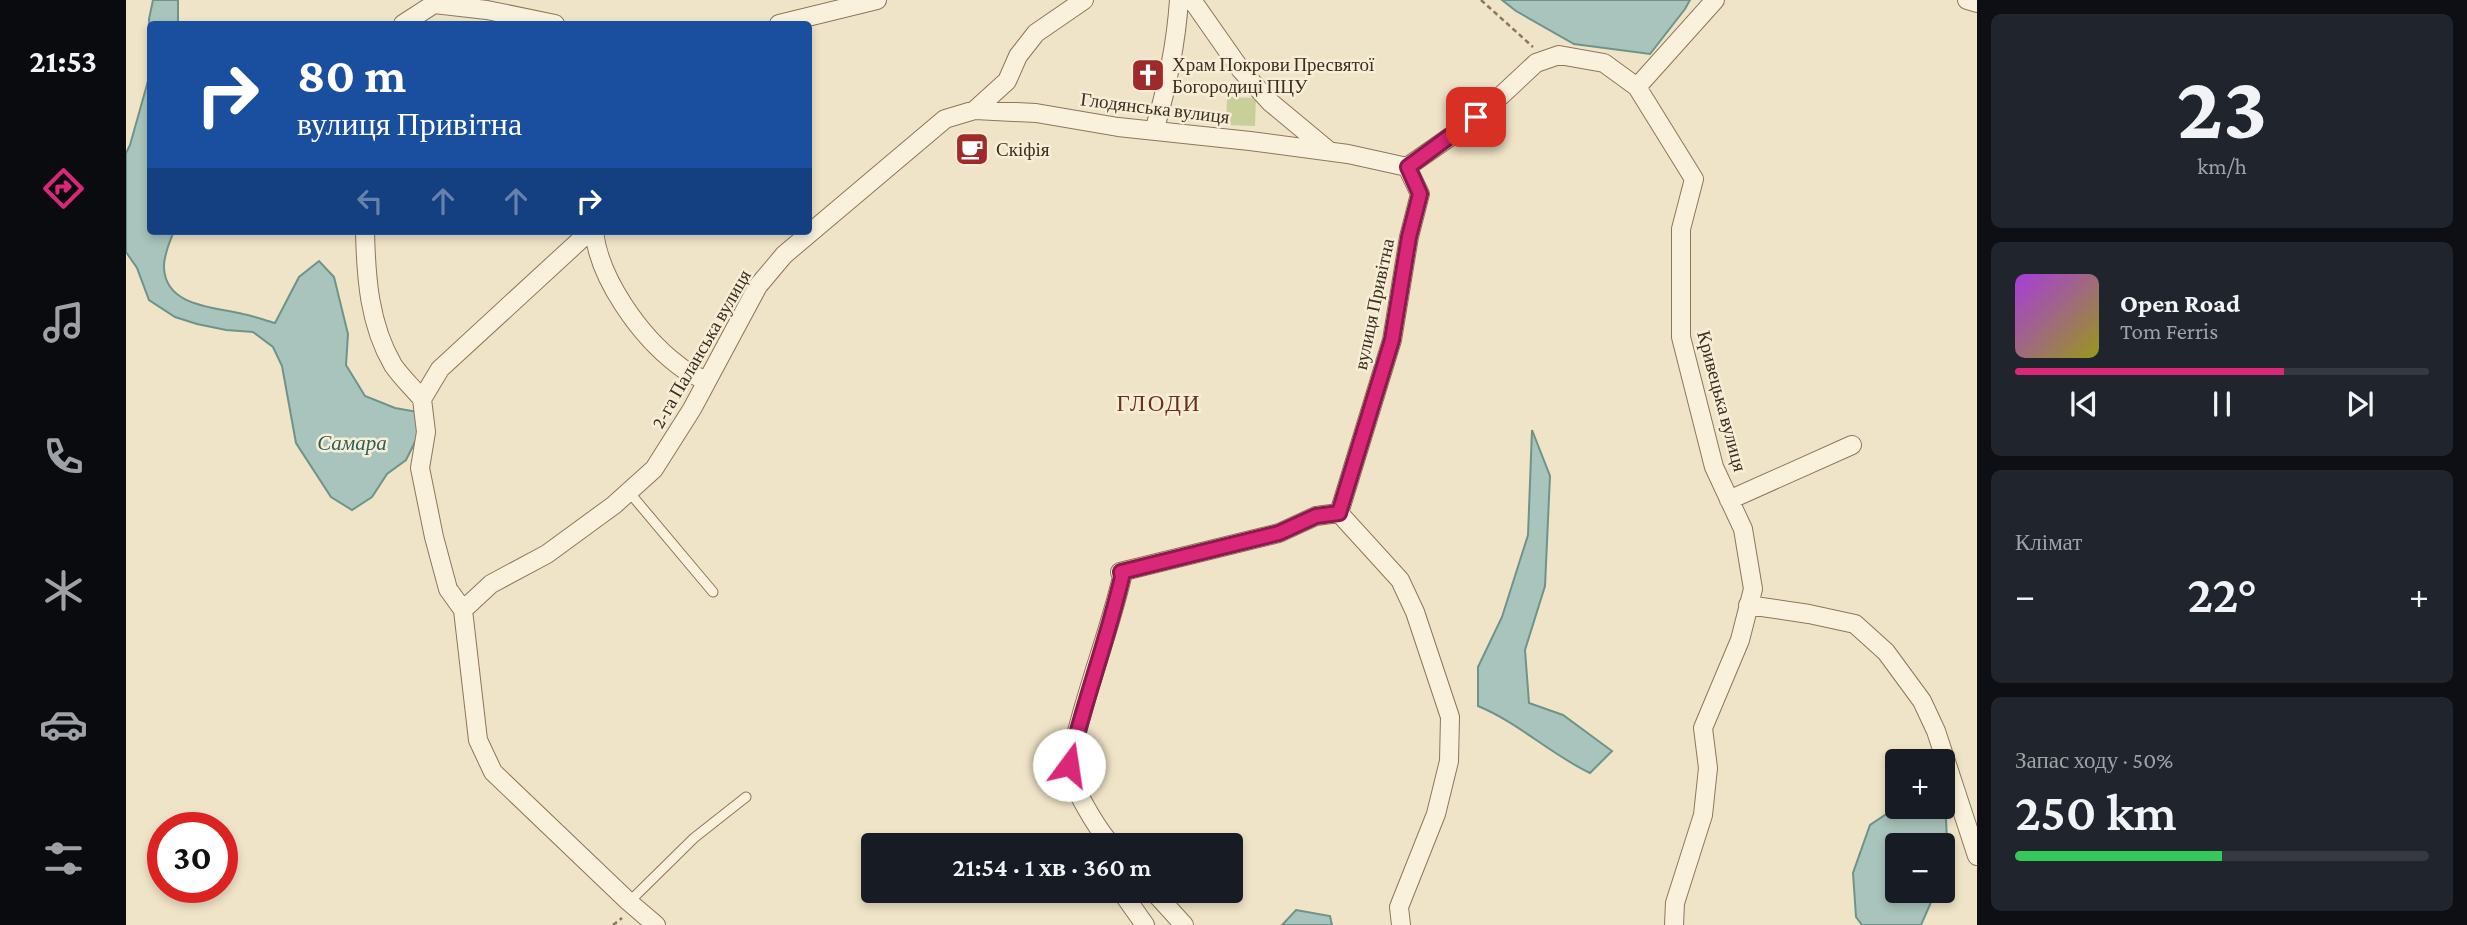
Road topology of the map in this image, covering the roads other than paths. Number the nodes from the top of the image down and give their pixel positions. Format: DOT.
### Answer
graph roads {
  1 [pos="877,0"];
  2 [pos="1084,0"];
  3 [pos="1179,0"];
  4 [pos="1192,0"];
  5 [pos="1715,0"];
  6 [pos="1966,0"];
  7 [pos="1977,3"];
  8 [pos="408,21"];
  9 [pos="540,21"];
  10 [pos="796,21"];
  11 [pos="1637,87"];
  12 [pos="975,110"];
  13 [pos="1154,131"];
  14 [pos="1329,151"];
  15 [pos="1408,167"];
  16 [pos="812,231"];
  17 [pos="365,235"];
  18 [pos="588,235"];
  19 [pos="593,235"];
  20 [pos="808,235"];
  21 [pos="706,382"];
  22 [pos="422,399"];
  23 [pos="1852,445"];
  24 [pos="629,492"];
  25 [pos="1729,500"];
  26 [pos="1339,513"];
  27 [pos="713,592"];
  28 [pos="1748,606"];
  29 [pos="463,610"];
  30 [pos="746,797"];
  31 [pos="1101,833"];
  32 [pos="1977,856"];
  33 [pos="629,902"];
  34 [pos="1129,903"];
  35 [pos="1164,903"];
  36 [pos="656,925"];
  37 [pos="1145,925"];
  38 [pos="1184,925"];
  39 [pos="1401,925"];
  40 [pos="1674,925"];
  1 -- 10 [label="street"];
  2 -- 12 [label="street"];
  3 -- 13 [label="street"];
  4 -- 14 [label="street, Глодянська вулиця"];
  5 -- 11 [label="street"];
  6 -- 7 [label="street"];
  8 -- 9 [label="street"];
  11 -- 15 [label="street"];
  11 -- 25 [label="street, Кривецька вулиця"];
  12 -- 13 [label="street, Глодянська вулиця"];
  12 -- 16 [label="street, 2-га Паланська вулиця"];
  13 -- 14 [label="street, Глодянська вулиця"];
  14 -- 15 [label="street, Глодянська вулиця"];
  15 -- 26 [label="street, вулиця Привітна"];
  17 -- 22 [label="street"];
  18 -- 22 [label="street"];
  19 -- 21 [label="street"];
  20 -- 21 [label="street, 2-га Паланська вулиця"];
  21 -- 24 [label="street, 2-га Паланська вулиця"];
  22 -- 29 [label="street"];
  23 -- 25 [label="street"];
  24 -- 27 [label="lane"];
  24 -- 29 [label="street, 2-га Паланська вулиця"];
  25 -- 28 [label="street, Кривецька вулиця"];
  26 -- 31 [label="street"];
  26 -- 39 [label="street"];
  28 -- 32 [label="street"];
  28 -- 40 [label="street, Кривецька вулиця"];
  29 -- 33 [label="street"];
  30 -- 33 [label="lane"];
  33 -- 36 [label="street"];
  34 -- 37 [label="street"];
  35 -- 38 [label="street"];
}
